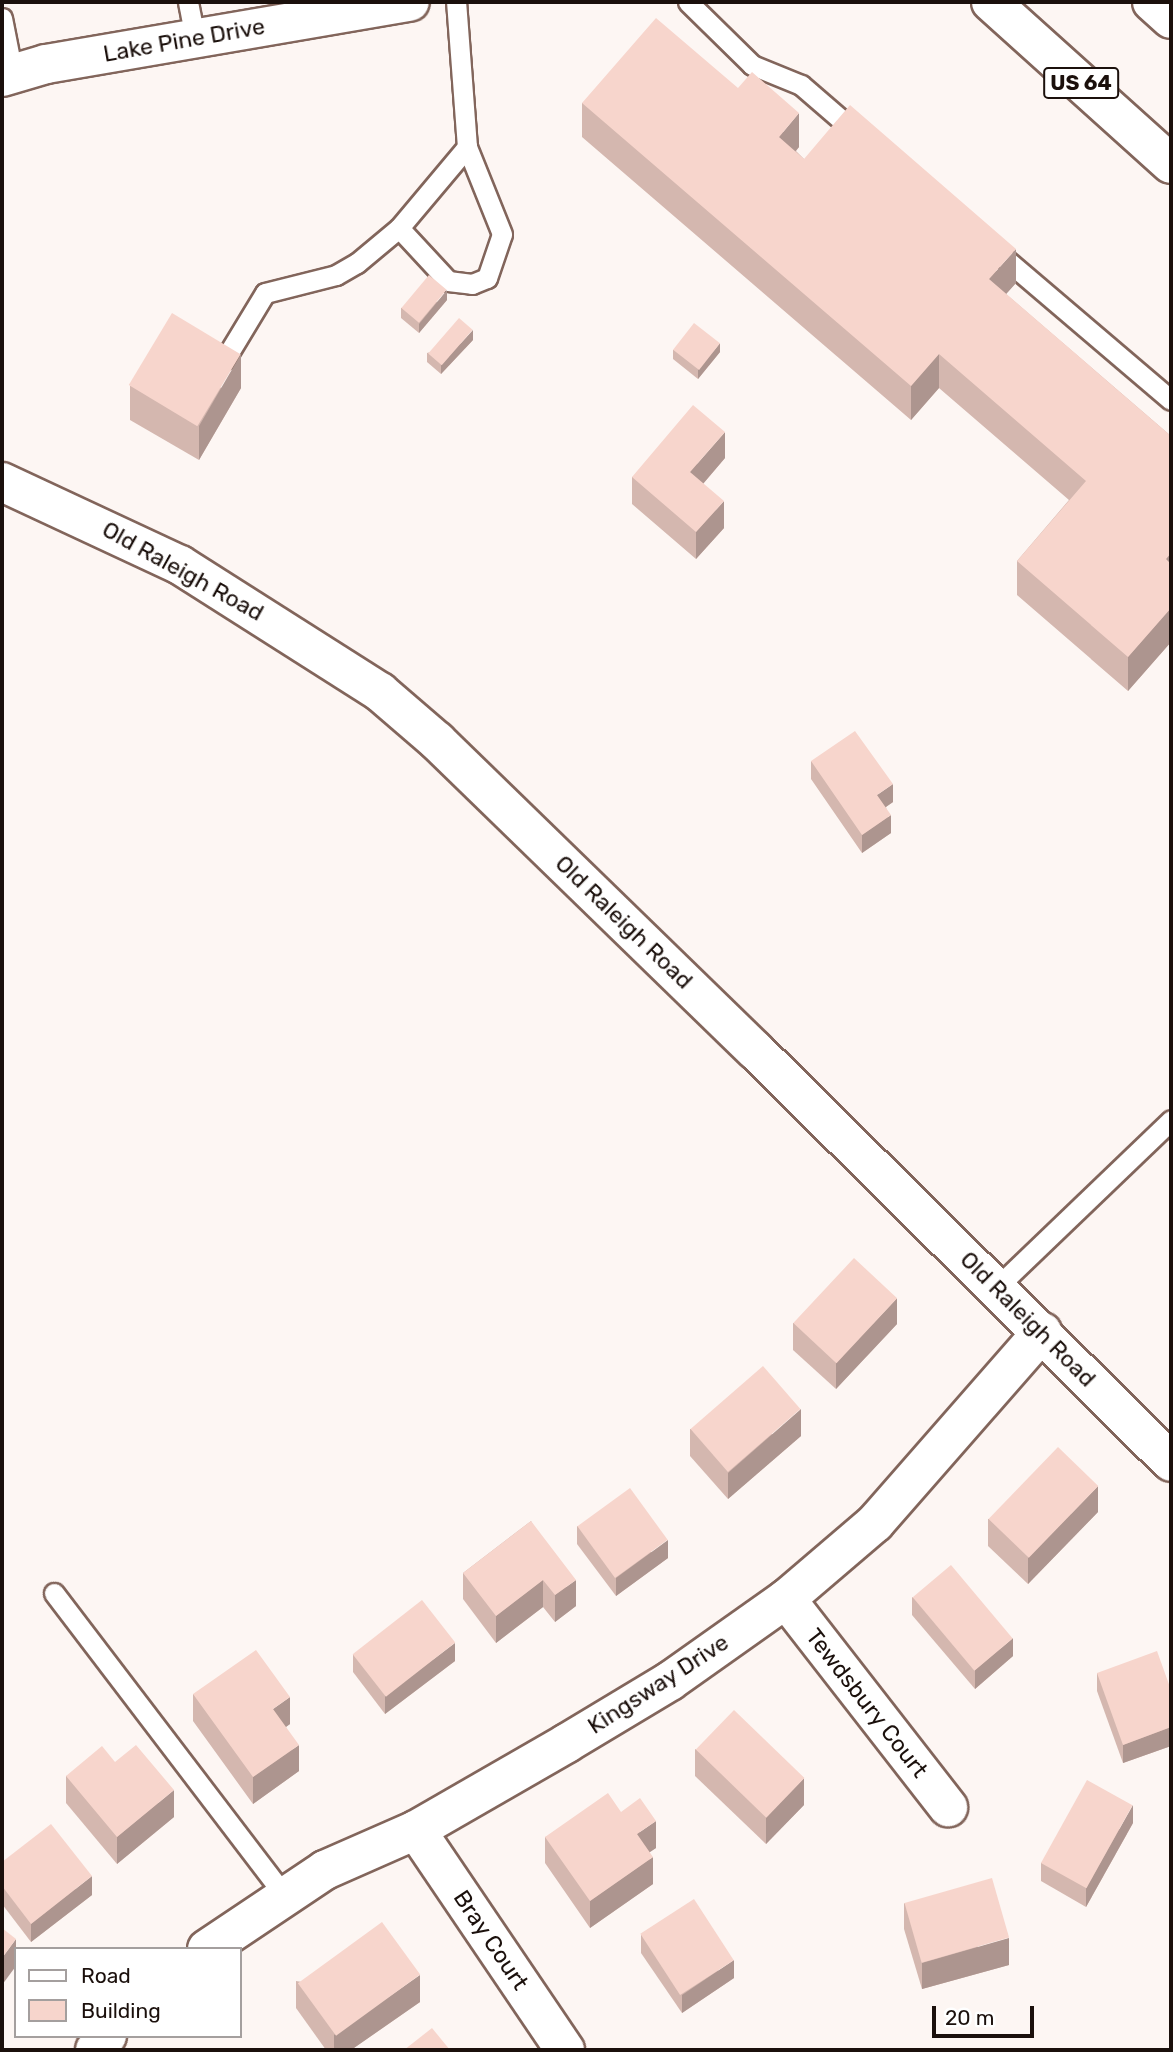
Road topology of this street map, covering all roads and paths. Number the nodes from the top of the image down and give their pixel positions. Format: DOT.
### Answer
graph roads {
  1 [pos="410,2"];
  2 [pos="456,2"];
  3 [pos="688,2"];
  4 [pos="991,2"];
  5 [pos="1152,2"];
  6 [pos="2,18"];
  7 [pos="1171,19"];
  8 [pos="192,20"];
  9 [pos="7,76"];
  10 [pos="467,147"];
  11 [pos="875,148"];
  12 [pos="1171,164"];
  13 [pos="399,228"];
  14 [pos="981,238"];
  15 [pos="225,359"];
  16 [pos="1171,400"];
  17 [pos="2,482"];
  18 [pos="1171,1119"];
  19 [pos="997,1287"];
  20 [pos="1042,1332"];
  21 [pos="1171,1462"];
  22 [pos="54,1592"];
  23 [pos="786,1599"];
  24 [pos="948,1807"];
  25 [pos="416,1830"];
  26 [pos="284,1895"];
  27 [pos="210,1947"];
  28 [pos="565,2050"];
  1 -- 8 [label="main road, Lake Pine Drive"];
  2 -- 10 [label="lane"];
  3 -- 11 [label="lane"];
  4 -- 12 [label="main road, US 64"];
  5 -- 7 [label="main road"];
  6 -- 9 [label="lane"];
  8 -- 9 [label="main road, Lake Pine Drive"];
  10 -- 13 [label="lane"];
  10 -- 13 [label="lane"];
  13 -- 15 [label="lane"];
  14 -- 16 [label="lane"];
  17 -- 19 [label="main road, Old Raleigh Road"];
  18 -- 19 [label="lane"];
  19 -- 20 [label="main road, Old Raleigh Road"];
  20 -- 21 [label="main road, Old Raleigh Road"];
  20 -- 23 [label="main road, Kingsway Drive"];
  22 -- 26 [label="lane"];
  23 -- 24 [label="main road, Tewdsbury Court"];
  23 -- 25 [label="main road, Kingsway Drive"];
  25 -- 26 [label="main road, Kingsway Drive"];
  25 -- 28 [label="main road, Bray Court"];
  26 -- 27 [label="main road, Kingsway Drive"];
}
